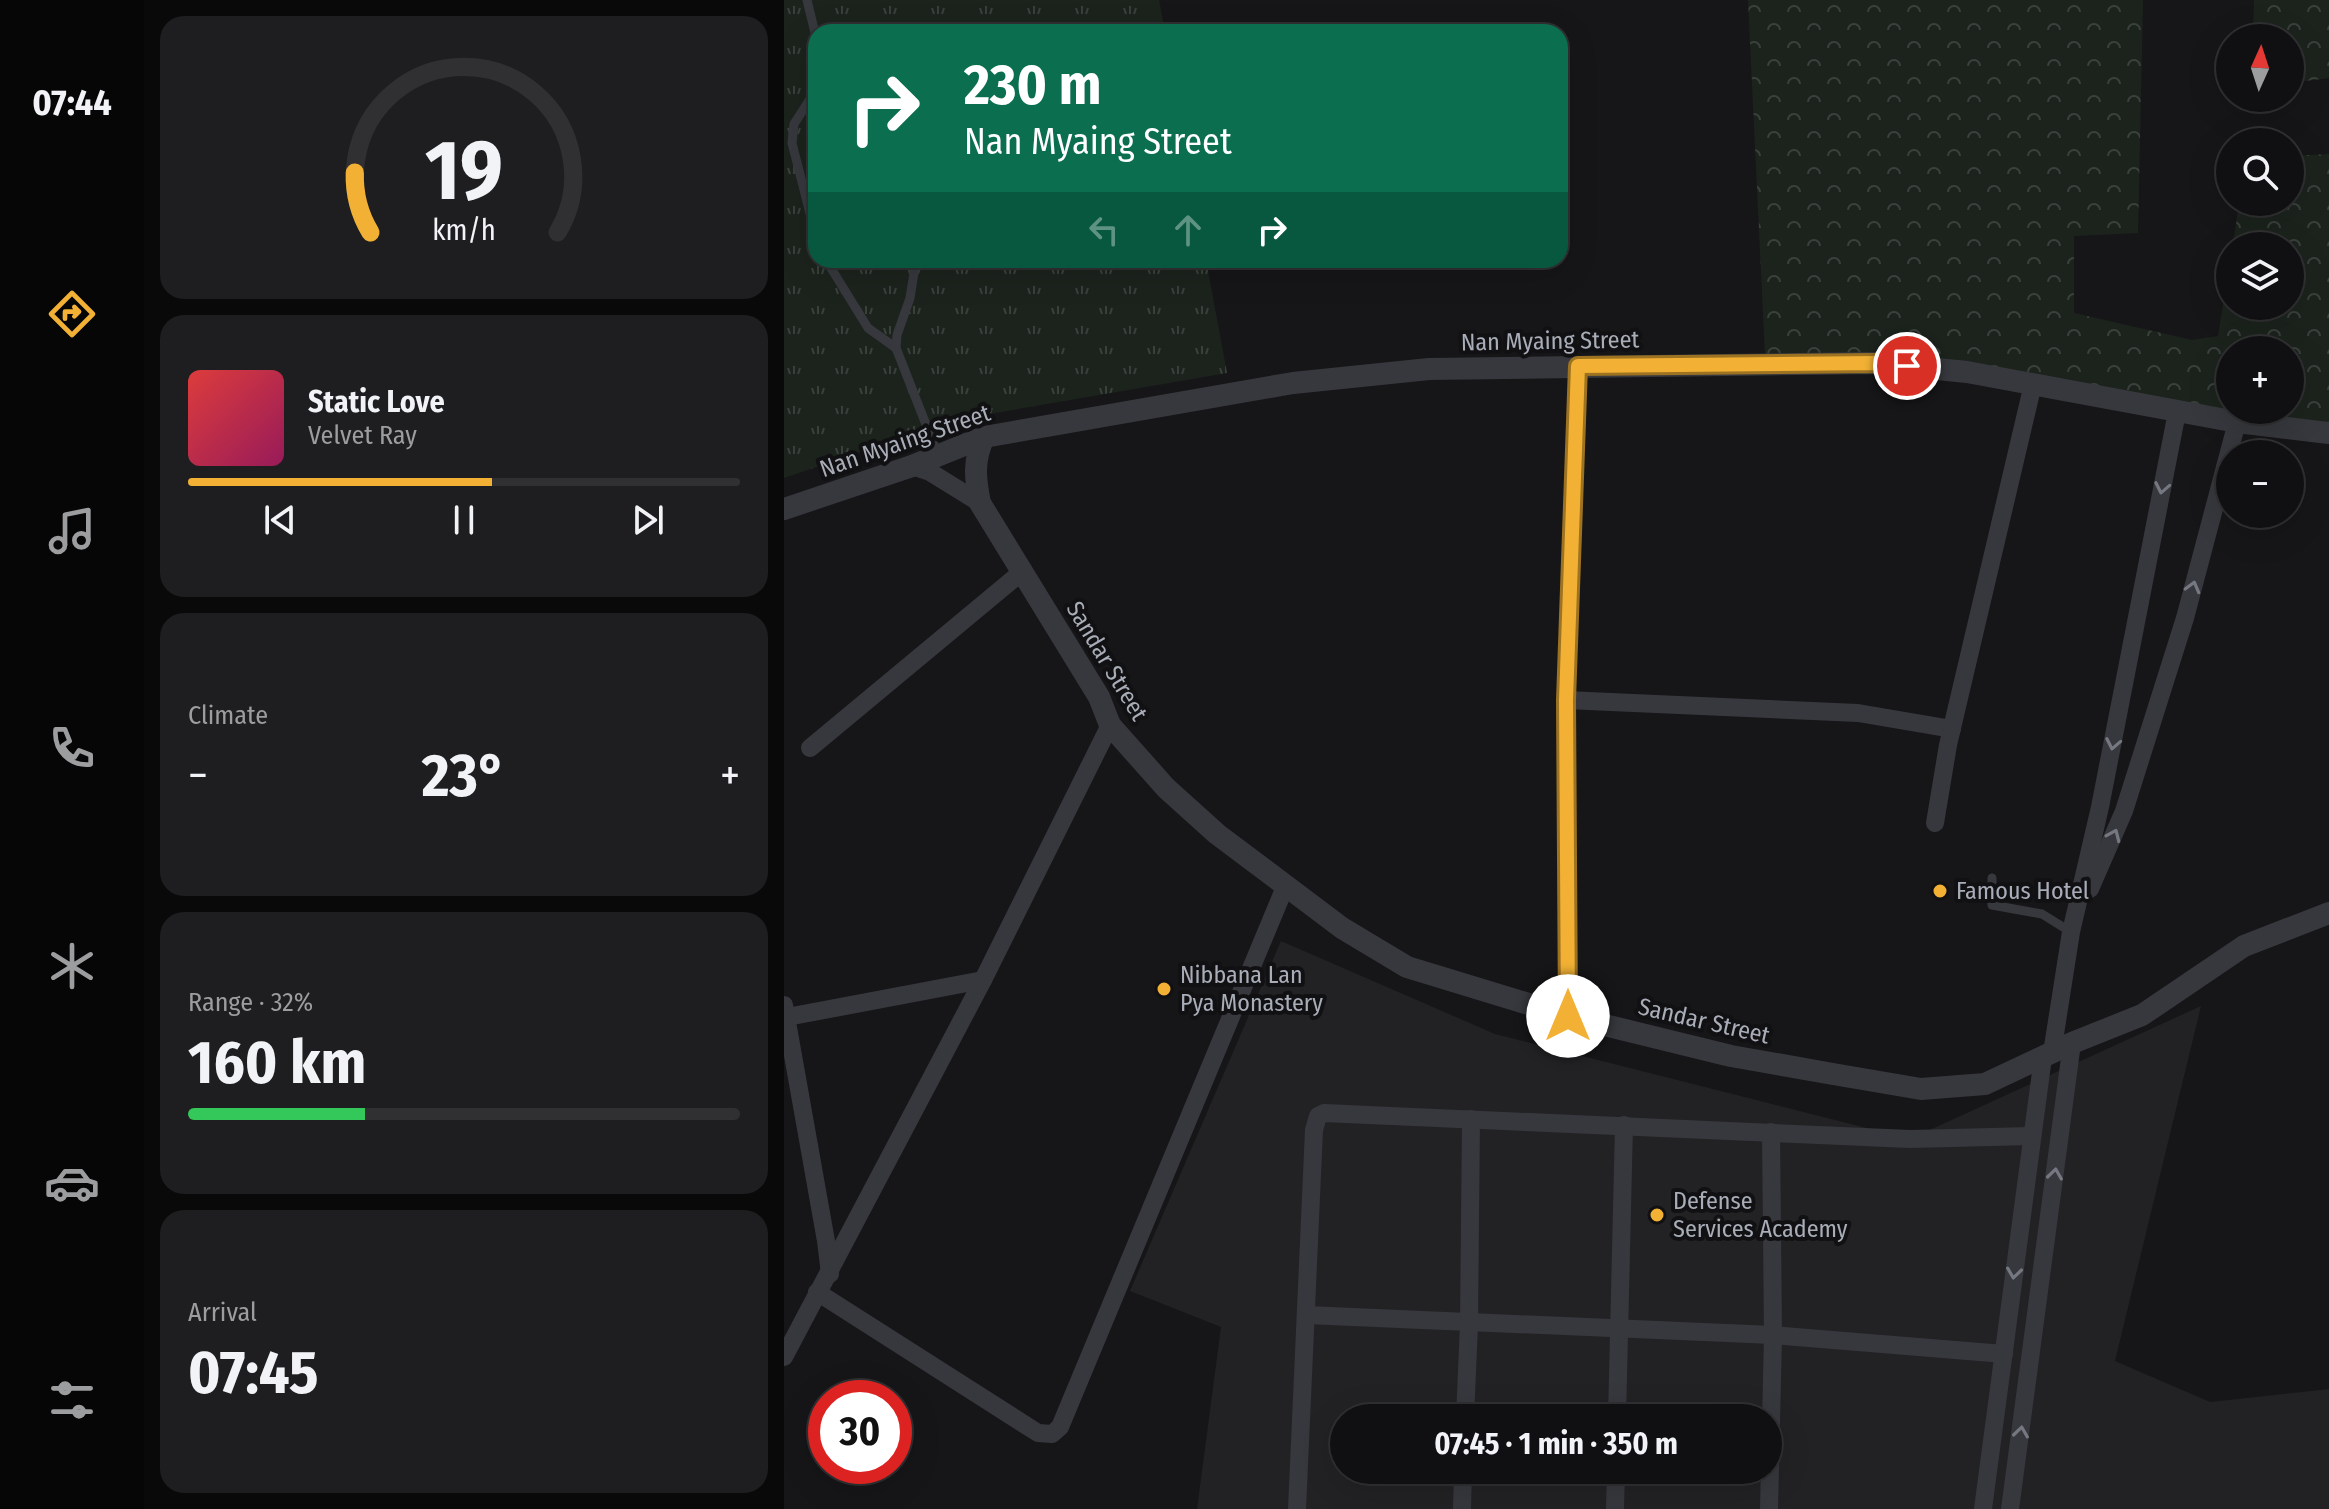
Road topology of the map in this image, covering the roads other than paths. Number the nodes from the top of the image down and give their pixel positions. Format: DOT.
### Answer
graph roads {
  1 [pos="807,0"];
  2 [pos="813,24"];
  3 [pos="808,102"];
  4 [pos="808,206"];
  5 [pos="831,268"];
  6 [pos="915,268"];
  7 [pos="896,348"];
  8 [pos="1578,366"];
  9 [pos="2033,384"];
  10 [pos="2177,412"];
  11 [pos="2216,418"];
  12 [pos="2236,424"];
  13 [pos="2254,424"];
  14 [pos="2329,433"];
  15 [pos="984,437"];
  16 [pos="938,455"];
  17 [pos="912,466"];
  18 [pos="980,503"];
  19 [pos="784,509"];
  20 [pos="1023,571"];
  21 [pos="1566,700"];
  22 [pos="1110,725"];
  23 [pos="1952,729"];
  24 [pos="810,748"];
  25 [pos="1935,823"];
  26 [pos="1992,878"];
  27 [pos="1285,887"];
  28 [pos="2329,913"];
  29 [pos="2071,932"];
  30 [pos="983,980"];
  31 [pos="785,1011"];
  32 [pos="1568,1016"];
  33 [pos="2056,1051"];
  34 [pos="1471,1119"];
  35 [pos="1624,1125"];
  36 [pos="1771,1132"];
  37 [pos="2032,1136"];
  38 [pos="830,1275"];
  39 [pos="817,1292"];
  40 [pos="1307,1315"];
  41 [pos="1469,1324"];
  42 [pos="1618,1328"];
  43 [pos="1773,1335"];
  44 [pos="2004,1354"];
  45 [pos="784,1357"];
  46 [pos="1466,1404"];
  47 [pos="1617,1404"];
  48 [pos="1463,1484"];
  49 [pos="1616,1484"];
  50 [pos="1297,1509"];
  51 [pos="1462,1509"];
  52 [pos="1615,1509"];
  53 [pos="1769,1509"];
  54 [pos="1983,1509"];
  55 [pos="2010,1509"];
  1 -- 2 [label="lane"];
  3 -- 4 [label="lane"];
  5 -- 7 [label="lane"];
  6 -- 7 [label="lane"];
  7 -- 16 [label="lane"];
  8 -- 9 [label="street, Nan Myaing Street"];
  8 -- 15 [label="street, Nan Myaing Street"];
  8 -- 21 [label="street"];
  9 -- 10 [label="street, Nan Myaing Street"];
  9 -- 23 [label="street"];
  10 -- 11 [label="street, Nan Myaing Street"];
  10 -- 29 [label="street, one-way"];
  29 -- 12 [label="street, one-way"];
  13 -- 14 [label="street, Nan Myaing Street"];
  15 -- 16 [label="street, Nan Myaing Street"];
  15 -- 18 [label="street, Sandar Street"];
  16 -- 17 [label="street, Nan Myaing Street"];
  17 -- 18 [label="street"];
  17 -- 19 [label="street, Nan Myaing Street"];
  18 -- 20 [label="street, Sandar Street"];
  20 -- 22 [label="street, Sandar Street"];
  20 -- 24 [label="street"];
  21 -- 23 [label="street"];
  21 -- 32 [label="street"];
  22 -- 27 [label="street, Sandar Street"];
  22 -- 30 [label="street"];
  23 -- 25 [label="street"];
  26 -- 29 [label="lane"];
  27 -- 32 [label="street, Sandar Street"];
  27 -- 39 [label="street"];
  28 -- 33 [label="street, Sandar Street"];
  29 -- 33 [label="street"];
  30 -- 31 [label="street"];
  30 -- 38 [label="street"];
  31 -- 38 [label="street"];
  32 -- 33 [label="street, Sandar Street"];
  33 -- 37 [label="street"];
  55 -- 33 [label="street, one-way"];
  34 -- 35 [label="street"];
  34 -- 40 [label="street"];
  34 -- 41 [label="street"];
  35 -- 36 [label="street"];
  35 -- 42 [label="street"];
  36 -- 37 [label="street"];
  36 -- 43 [label="street"];
  37 -- 44 [label="street, one-way"];
  38 -- 39 [label="street"];
  39 -- 45 [label="street"];
  40 -- 41 [label="street"];
  40 -- 50 [label="street"];
  41 -- 42 [label="street"];
  41 -- 46 [label="street"];
  42 -- 43 [label="street"];
  42 -- 47 [label="street"];
  43 -- 44 [label="street"];
  43 -- 53 [label="street"];
  44 -- 54 [label="street"];
  48 -- 51 [label="street"];
  49 -- 52 [label="street"];
}
